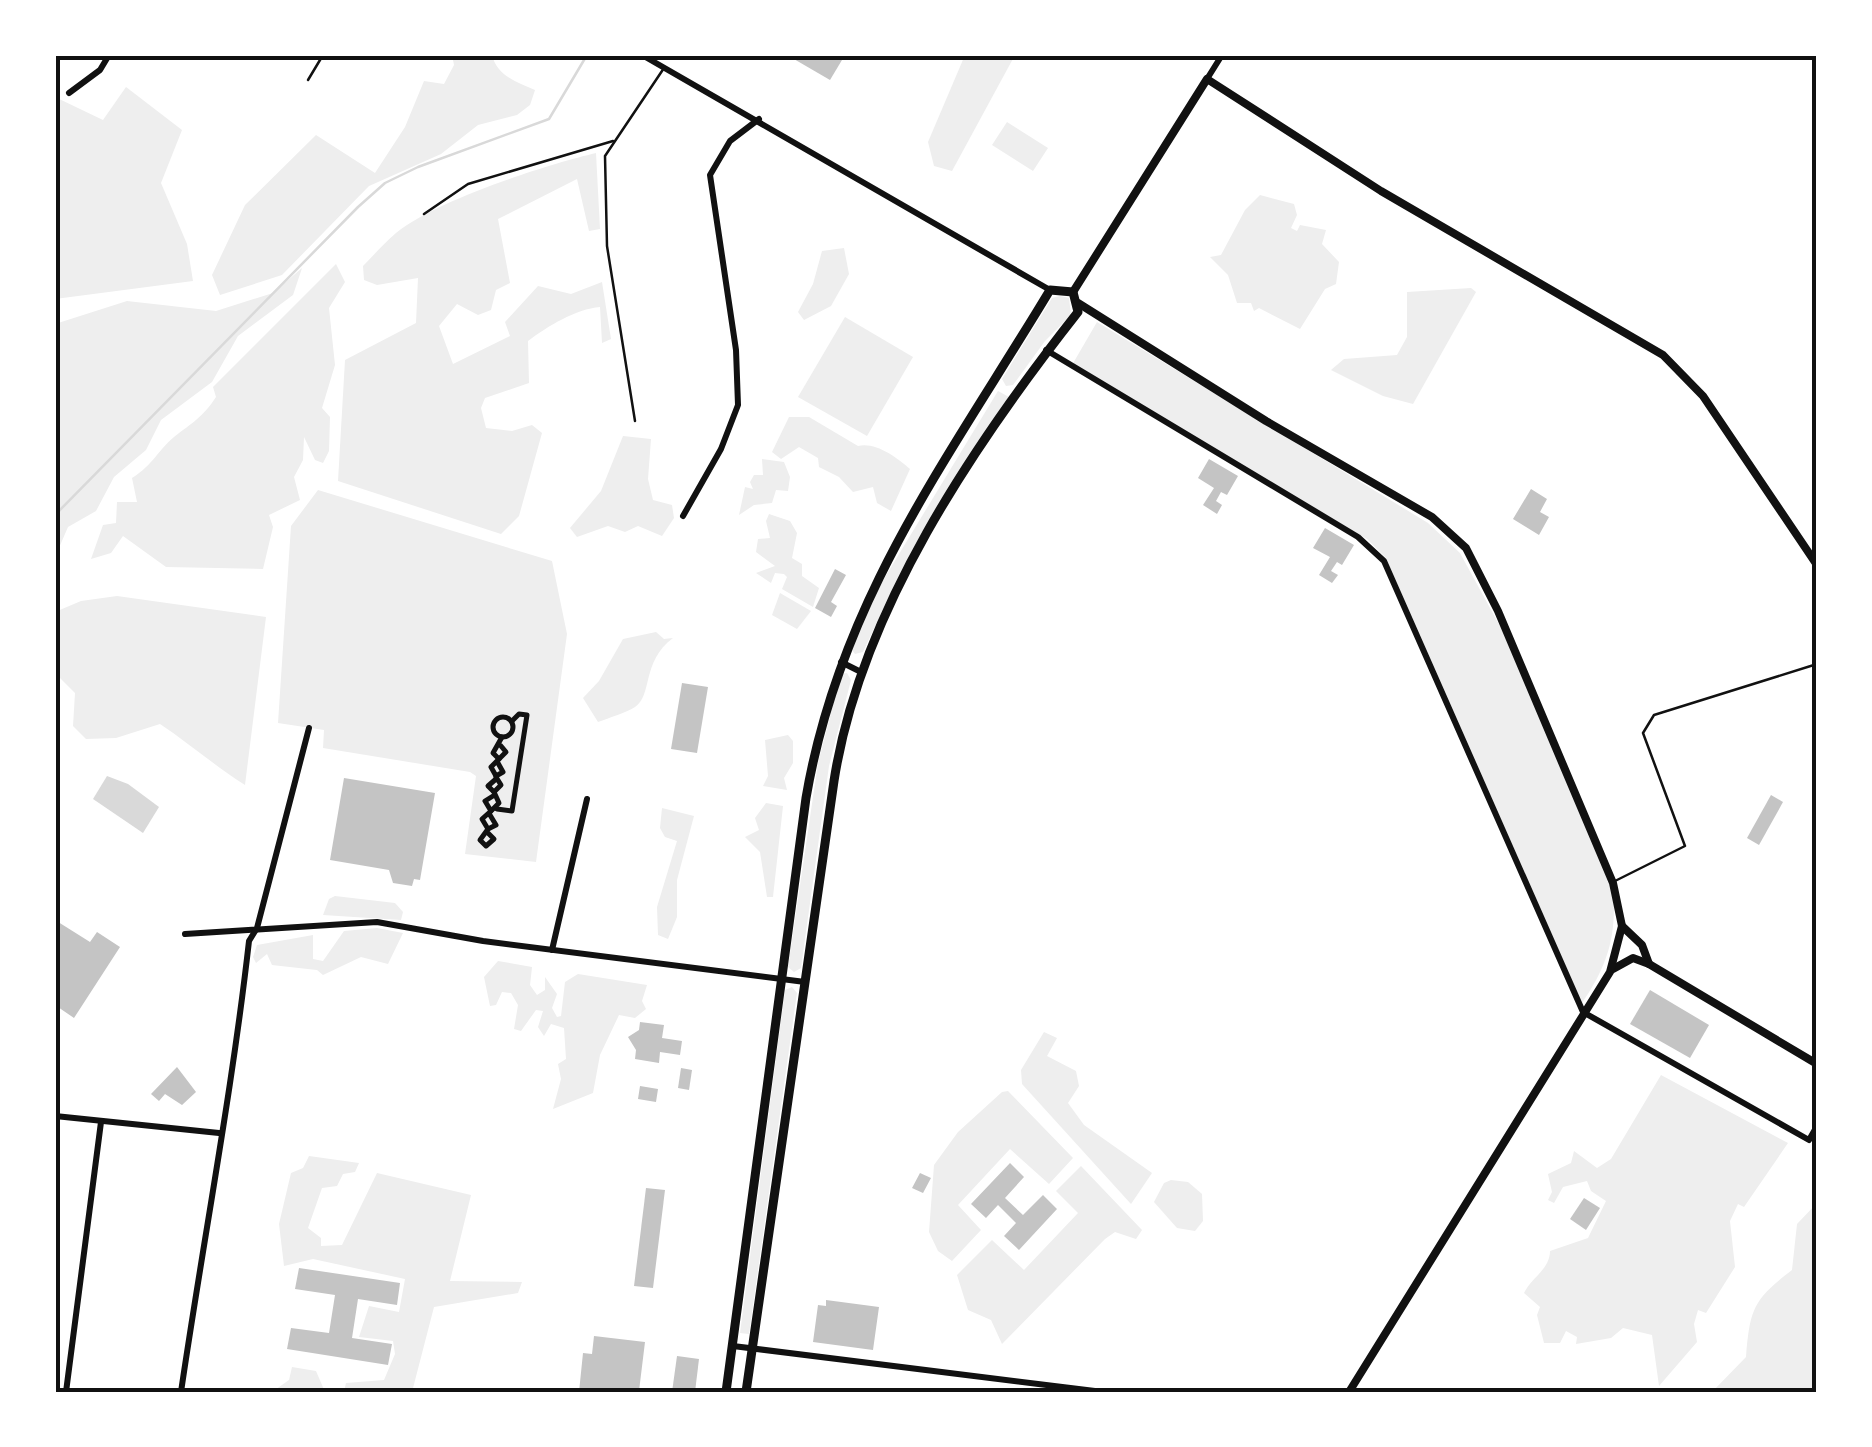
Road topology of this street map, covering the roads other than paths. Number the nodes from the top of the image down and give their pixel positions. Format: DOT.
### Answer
graph roads {
  1 [pos="109,55"];
  2 [pos="323,55"];
  3 [pos="642,55"];
  4 [pos="1222,55"];
  5 [pos="665,67"];
  6 [pos="1207,79"];
  7 [pos="308,80"];
  8 [pos="69,93"];
  9 [pos="759,119"];
  10 [pos="615,141"];
  11 [pos="424,214"];
  12 [pos="1050,290"];
  13 [pos="1073,292"];
  14 [pos="1078,303"];
  15 [pos="1045,350"];
  16 [pos="996,380"];
  17 [pos="1016,392"];
  18 [pos="635,421"];
  19 [pos="683,516"];
  20 [pos="1817,565"];
  21 [pos="840,662"];
  22 [pos="1817,664"];
  23 [pos="861,672"];
  24 [pos="512,721"];
  25 [pos="310,728"];
  26 [pos="502,737"];
  27 [pos="494,794"];
  28 [pos="587,799"];
  29 [pos="493,812"];
  30 [pos="484,857"];
  31 [pos="1613,882"];
  32 [pos="1622,926"];
  33 [pos="257,928"];
  34 [pos="184,934"];
  35 [pos="552,950"];
  36 [pos="1650,964"];
  37 [pos="1610,972"];
  38 [pos="780,981"];
  39 [pos="805,982"];
  40 [pos="1583,1012"];
  41 [pos="1817,1064"];
  42 [pos="55,1116"];
  43 [pos="101,1122"];
  44 [pos="1817,1126"];
  45 [pos="219,1132"];
  46 [pos="732,1346"];
  47 [pos="752,1348"];
  48 [pos="66,1392"];
  49 [pos="181,1392"];
  50 [pos="726,1392"];
  51 [pos="746,1392"];
  52 [pos="1104,1392"];
  53 [pos="1349,1392"];
  1 -- 8 [label="street"];
  2 -- 7 [label="lane"];
  3 -- 5 [label="street"];
  4 -- 6 [label="street"];
  5 -- 9 [label="street"];
  5 -- 10 [label="lane"];
  6 -- 13 [label="street"];
  6 -- 20 [label="street"];
  9 -- 12 [label="street"];
  9 -- 19 [label="street"];
  10 -- 11 [label="lane"];
  10 -- 18 [label="lane"];
  12 -- 13 [label="main road"];
  12 -- 16 [label="main road"];
  13 -- 14 [label="main road"];
  14 -- 15 [label="main road"];
  14 -- 31 [label="street"];
  15 -- 17 [label="main road"];
  15 -- 40 [label="street"];
  16 -- 17 [label="main road"];
  16 -- 21 [label="main road"];
  17 -- 23 [label="main road"];
  21 -- 23 [label="street"];
  21 -- 38 [label="main road"];
  22 -- 31 [label="lane"];
  23 -- 39 [label="main road"];
  24 -- 26 [label="street"];
  24 -- 26 [label="street"];
  24 -- 29 [label="street"];
  25 -- 33 [label="street"];
  26 -- 27 [label="street"];
  27 -- 29 [label="street"];
  27 -- 29 [label="street"];
  28 -- 35 [label="street"];
  29 -- 30 [label="street"];
  31 -- 32 [label="street"];
  32 -- 36 [label="street"];
  32 -- 37 [label="street"];
  33 -- 34 [label="street"];
  33 -- 35 [label="street"];
  33 -- 45 [label="street"];
  35 -- 38 [label="street"];
  36 -- 37 [label="street"];
  36 -- 41 [label="street"];
  37 -- 40 [label="street"];
  38 -- 39 [label="street"];
  38 -- 46 [label="main road"];
  39 -- 47 [label="main road"];
  40 -- 44 [label="street"];
  40 -- 53 [label="street"];
  42 -- 43 [label="street"];
  43 -- 45 [label="street"];
  43 -- 48 [label="street"];
  45 -- 49 [label="street"];
  46 -- 47 [label="street"];
  46 -- 50 [label="main road"];
  47 -- 51 [label="main road"];
  47 -- 52 [label="street"];
}
